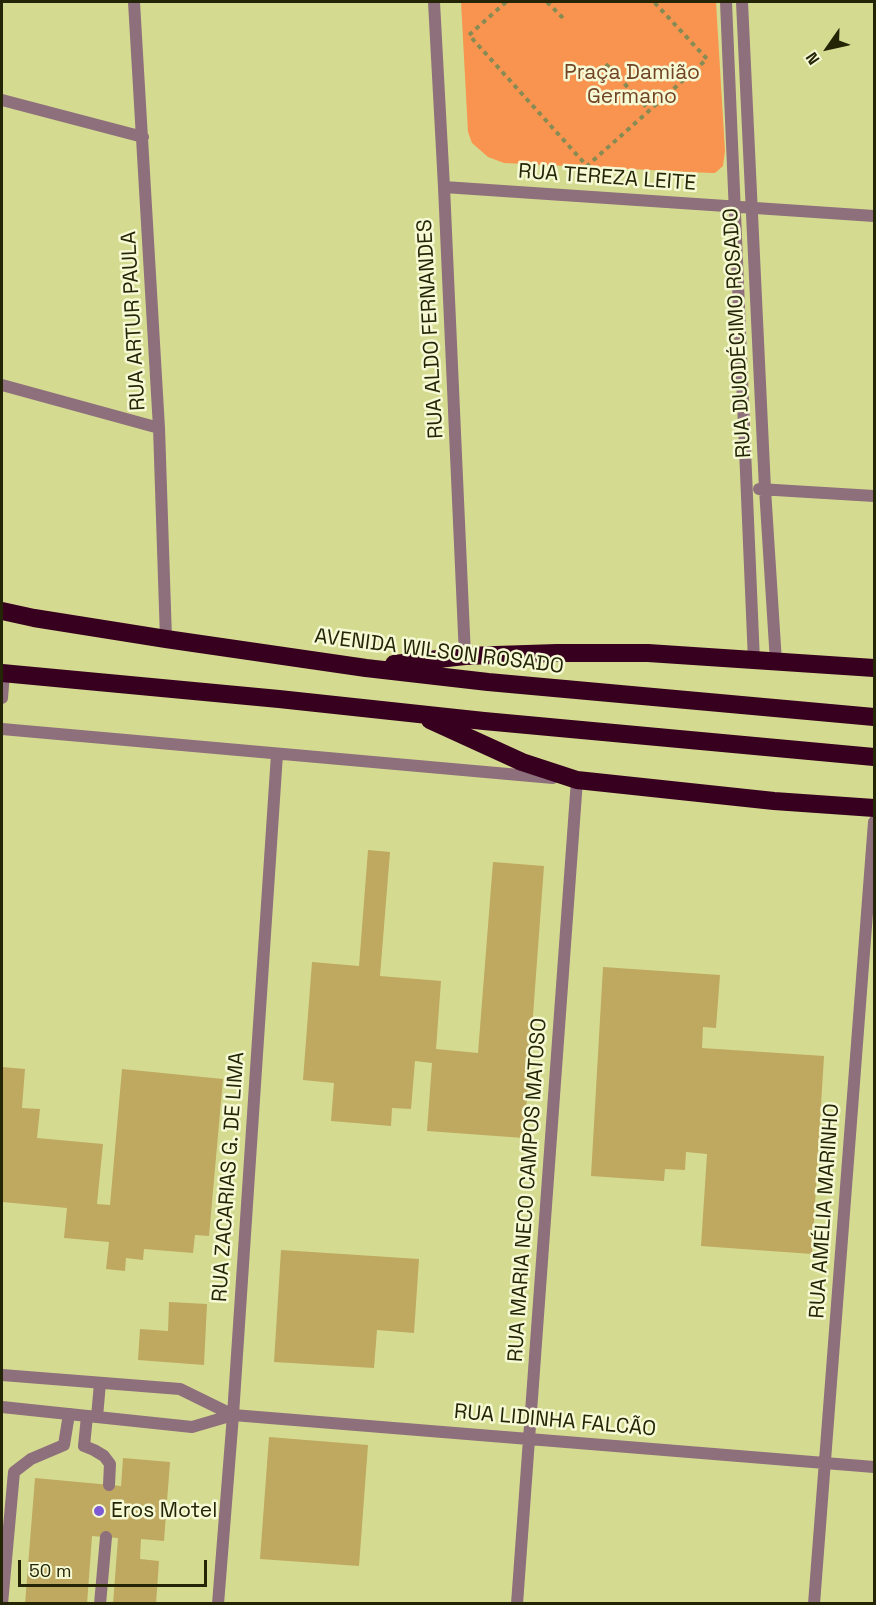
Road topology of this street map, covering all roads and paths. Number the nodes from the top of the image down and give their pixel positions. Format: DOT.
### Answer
graph roads {
  1 [pos="134,2"];
  2 [pos="434,2"];
  3 [pos="506,2"];
  4 [pos="548,2"];
  5 [pos="654,2"];
  6 [pos="726,2"];
  7 [pos="742,2"];
  8 [pos="566,21"];
  9 [pos="606,64"];
  10 [pos="2,100"];
  11 [pos="649,110"];
  12 [pos="143,137"];
  13 [pos="444,187"];
  14 [pos="736,207"];
  15 [pos="751,207"];
  16 [pos="874,216"];
  17 [pos="2,385"];
  18 [pos="159,428"];
  19 [pos="747,489"];
  20 [pos="765,489"];
  21 [pos="874,496"];
  22 [pos="2,611"];
  23 [pos="166,639"];
  24 [pos="465,656"];
  25 [pos="754,661"];
  26 [pos="776,662"];
  27 [pos="366,668"];
  28 [pos="874,668"];
  29 [pos="3,673"];
  30 [pos="2,698"];
  31 [pos="416,714"];
  32 [pos="874,717"];
  33 [pos="2,729"];
  34 [pos="277,754"];
  35 [pos="874,757"];
  36 [pos="577,780"];
  37 [pos="874,808"];
  38 [pos="874,822"];
  39 [pos="2,1375"];
  40 [pos="100,1383"];
  41 [pos="2,1407"];
  42 [pos="69,1414"];
  43 [pos="233,1415"];
  44 [pos="92,1416"];
  45 [pos="529,1438"];
  46 [pos="825,1463"];
  47 [pos="874,1467"];
  48 [pos="109,1485"];
  49 [pos="106,1537"];
  50 [pos="2,1604"];
  51 [pos="100,1604"];
  52 [pos="218,1604"];
  53 [pos="517,1604"];
  54 [pos="814,1604"];
  1 -- 12 [label="street, RUA ARTUR PAULA"];
  2 -- 13 [label="street, RUA ALDO FERNANDES"];
  3 -- 11 [label="path"];
  4 -- 8 [label="path"];
  5 -- 11 [label="path"];
  6 -- 14 [label="street, RUA DUODÉCIMO ROSADO"];
  7 -- 15 [label="street, RUA DUODÉCIMO ROSADO"];
  9 -- 11 [label="path"];
  10 -- 12 [label="street"];
  12 -- 18 [label="street, RUA ARTUR PAULA"];
  13 -- 14 [label="street, RUA TEREZA LEITE"];
  13 -- 24 [label="street, RUA ALDO FERNANDES"];
  14 -- 15 [label="street, RUA TEREZA LEITE"];
  14 -- 19 [label="street, RUA DUODÉCIMO ROSADO"];
  15 -- 16 [label="street, RUA TEREZA LEITE"];
  15 -- 20 [label="street, RUA DUODÉCIMO ROSADO"];
  17 -- 18 [label="street"];
  18 -- 23 [label="street, RUA ARTUR PAULA"];
  19 -- 20 [label="street"];
  19 -- 25 [label="street, RUA DUODÉCIMO ROSADO"];
  20 -- 21 [label="street"];
  20 -- 26 [label="street, RUA DUODÉCIMO ROSADO"];
  22 -- 23 [label="highway, AVENIDA WILSON ROSADO"];
  23 -- 27 [label="highway, AVENIDA WILSON ROSADO"];
  24 -- 25 [label="highway"];
  24 -- 27 [label="highway"];
  25 -- 26 [label="highway"];
  26 -- 28 [label="highway"];
  27 -- 32 [label="highway, AVENIDA WILSON ROSADO"];
  29 -- 30 [label="street"];
  29 -- 31 [label="highway"];
  31 -- 35 [label="highway"];
  31 -- 36 [label="highway"];
  33 -- 34 [label="street"];
  34 -- 36 [label="street"];
  34 -- 43 [label="street, RUA ZACARIAS G. DE LIMA"];
  36 -- 37 [label="highway"];
  36 -- 45 [label="street, RUA MARIA NECO CAMPOS MATOSO"];
  38 -- 46 [label="street, RUA AMÉLIA MARINHO"];
  39 -- 40 [label="street, RUA LIDINHA FALCÃO"];
  40 -- 43 [label="street, RUA LIDINHA FALCÃO"];
  40 -- 44 [label="street"];
  41 -- 42 [label="street, RUA LIDINHA FALCÃO"];
  42 -- 44 [label="street, RUA LIDINHA FALCÃO"];
  42 -- 50 [label="street"];
  43 -- 44 [label="street, RUA LIDINHA FALCÃO"];
  43 -- 45 [label="street, RUA LIDINHA FALCÃO"];
  43 -- 52 [label="street, RUA ZACARIAS G. DE LIMA"];
  44 -- 48 [label="street"];
  45 -- 46 [label="street, RUA LIDINHA FALCÃO"];
  45 -- 53 [label="street, RUA MARIA NECO CAMPOS MATOSO"];
  46 -- 47 [label="street, RUA LIDINHA FALCÃO"];
  46 -- 54 [label="street, RUA AMÉLIA MARINHO"];
  49 -- 51 [label="street"];
}
